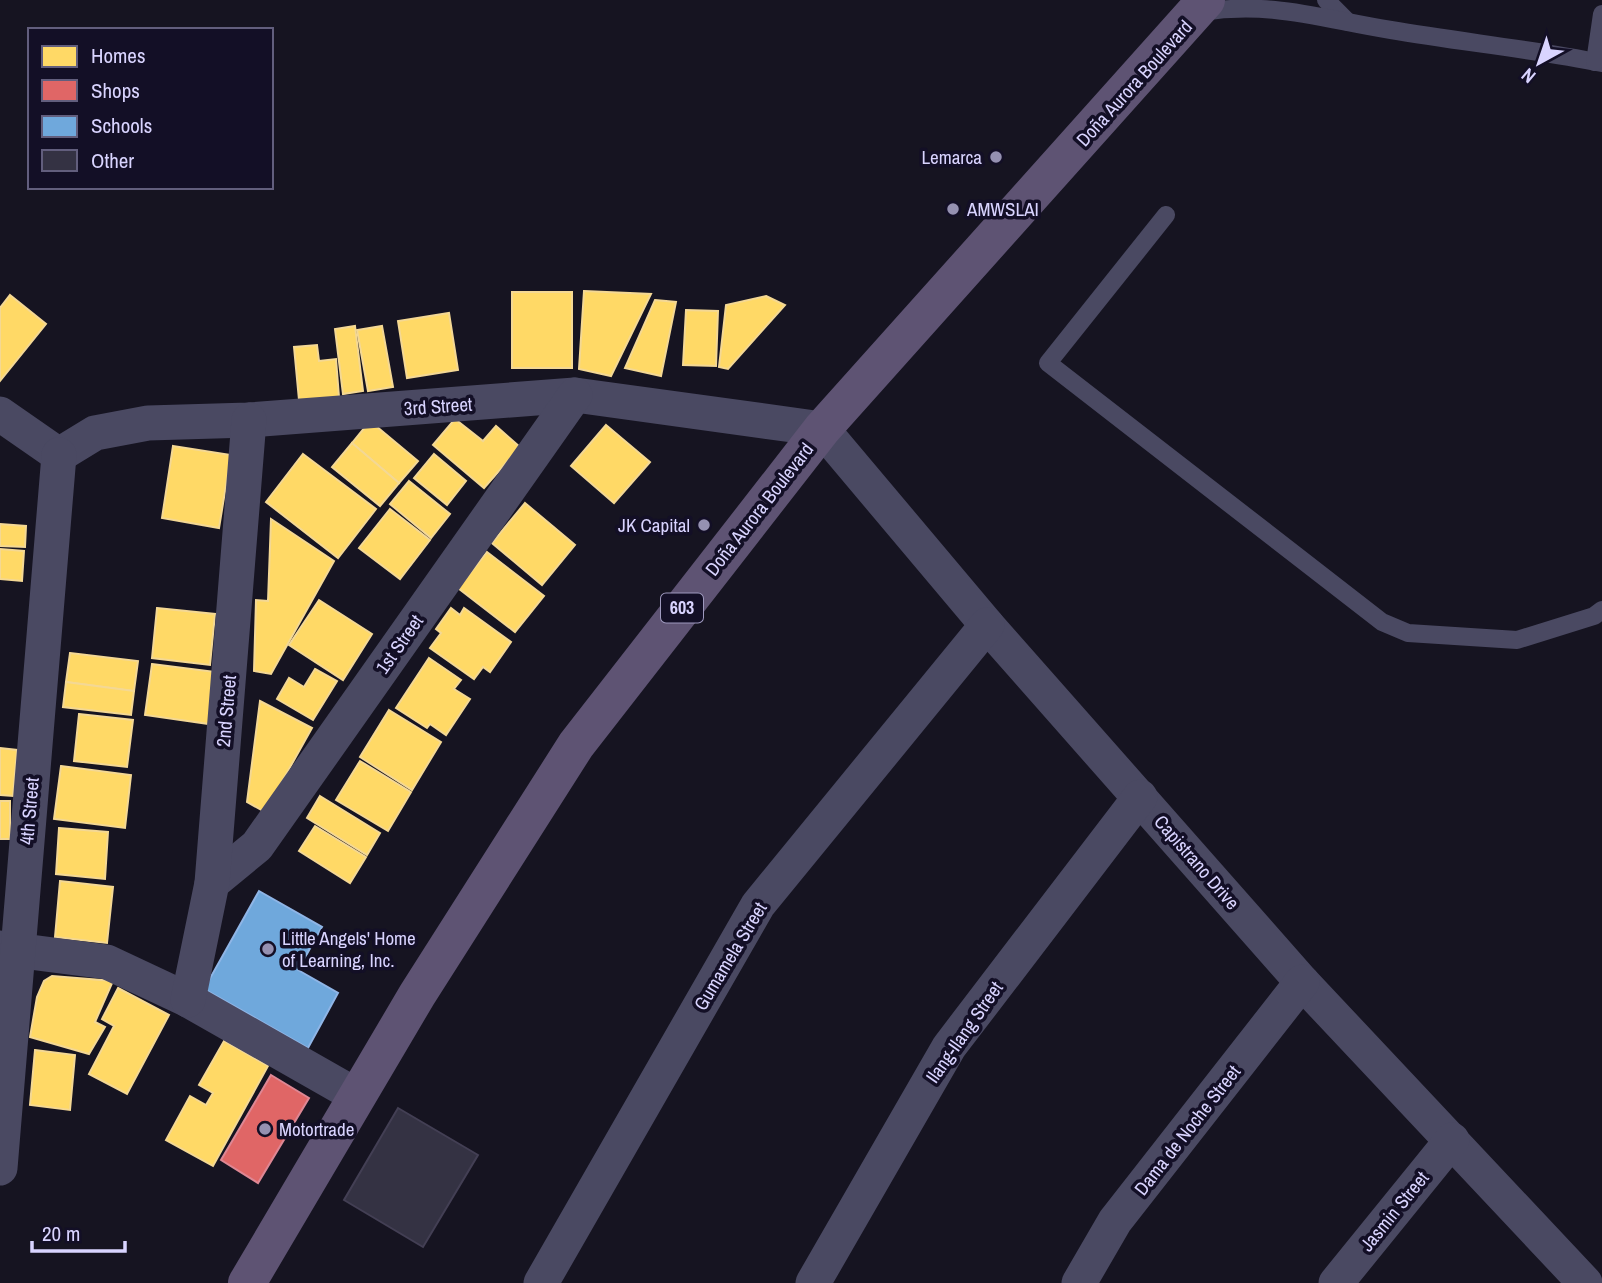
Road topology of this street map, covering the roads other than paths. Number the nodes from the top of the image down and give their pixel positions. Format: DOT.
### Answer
graph roads {
  1 [pos="1326,0"];
  2 [pos="1202,6"];
  3 [pos="1602,14"];
  4 [pos="1348,22"];
  5 [pos="1598,62"];
  6 [pos="1166,215"];
  7 [pos="575,395"];
  8 [pos="0,414"];
  9 [pos="249,420"];
  10 [pos="821,429"];
  11 [pos="59,454"];
  12 [pos="1602,610"];
  13 [pos="988,625"];
  14 [pos="1140,797"];
  15 [pos="212,883"];
  16 [pos="8,949"];
  17 [pos="1302,982"];
  18 [pos="188,1000"];
  19 [pos="357,1096"];
  20 [pos="1452,1140"];
  21 [pos="0,1168"];
  22 [pos="247,1283"];
  23 [pos="541,1283"];
  24 [pos="813,1283"];
  25 [pos="1079,1283"];
  26 [pos="1336,1283"];
  27 [pos="1585,1283"];
  1 -- 4 [label="lane"];
  2 -- 4 [label="lane"];
  2 -- 10 [label="main road, Doña Aurora Boulevard / 603"];
  3 -- 5 [label="lane"];
  4 -- 5 [label="lane"];
  6 -- 12 [label="lane"];
  7 -- 9 [label="street, 3rd Street"];
  7 -- 10 [label="street, 3rd Street"];
  7 -- 15 [label="street, 1st Street"];
  8 -- 11 [label="street"];
  9 -- 11 [label="street, 3rd Street"];
  9 -- 15 [label="street, 2nd Street"];
  10 -- 13 [label="street, Capistrano Drive"];
  10 -- 19 [label="main road, Doña Aurora Boulevard / 603"];
  11 -- 16 [label="street, 4th Street"];
  13 -- 14 [label="street, Capistrano Drive"];
  13 -- 23 [label="street, Gumamela Street"];
  14 -- 17 [label="street, Capistrano Drive"];
  14 -- 24 [label="street, Ilang-Ilang Street"];
  15 -- 18 [label="street, 2nd Street"];
  16 -- 18 [label="street"];
  16 -- 21 [label="street, 4th Street"];
  17 -- 20 [label="street, Capistrano Drive"];
  17 -- 25 [label="street, Dama de Noche Street"];
  18 -- 19 [label="street"];
  19 -- 22 [label="main road, Doña Aurora Boulevard / 603"];
  20 -- 26 [label="street, Jasmin Street"];
  20 -- 27 [label="street, Capistrano Drive"];
}
